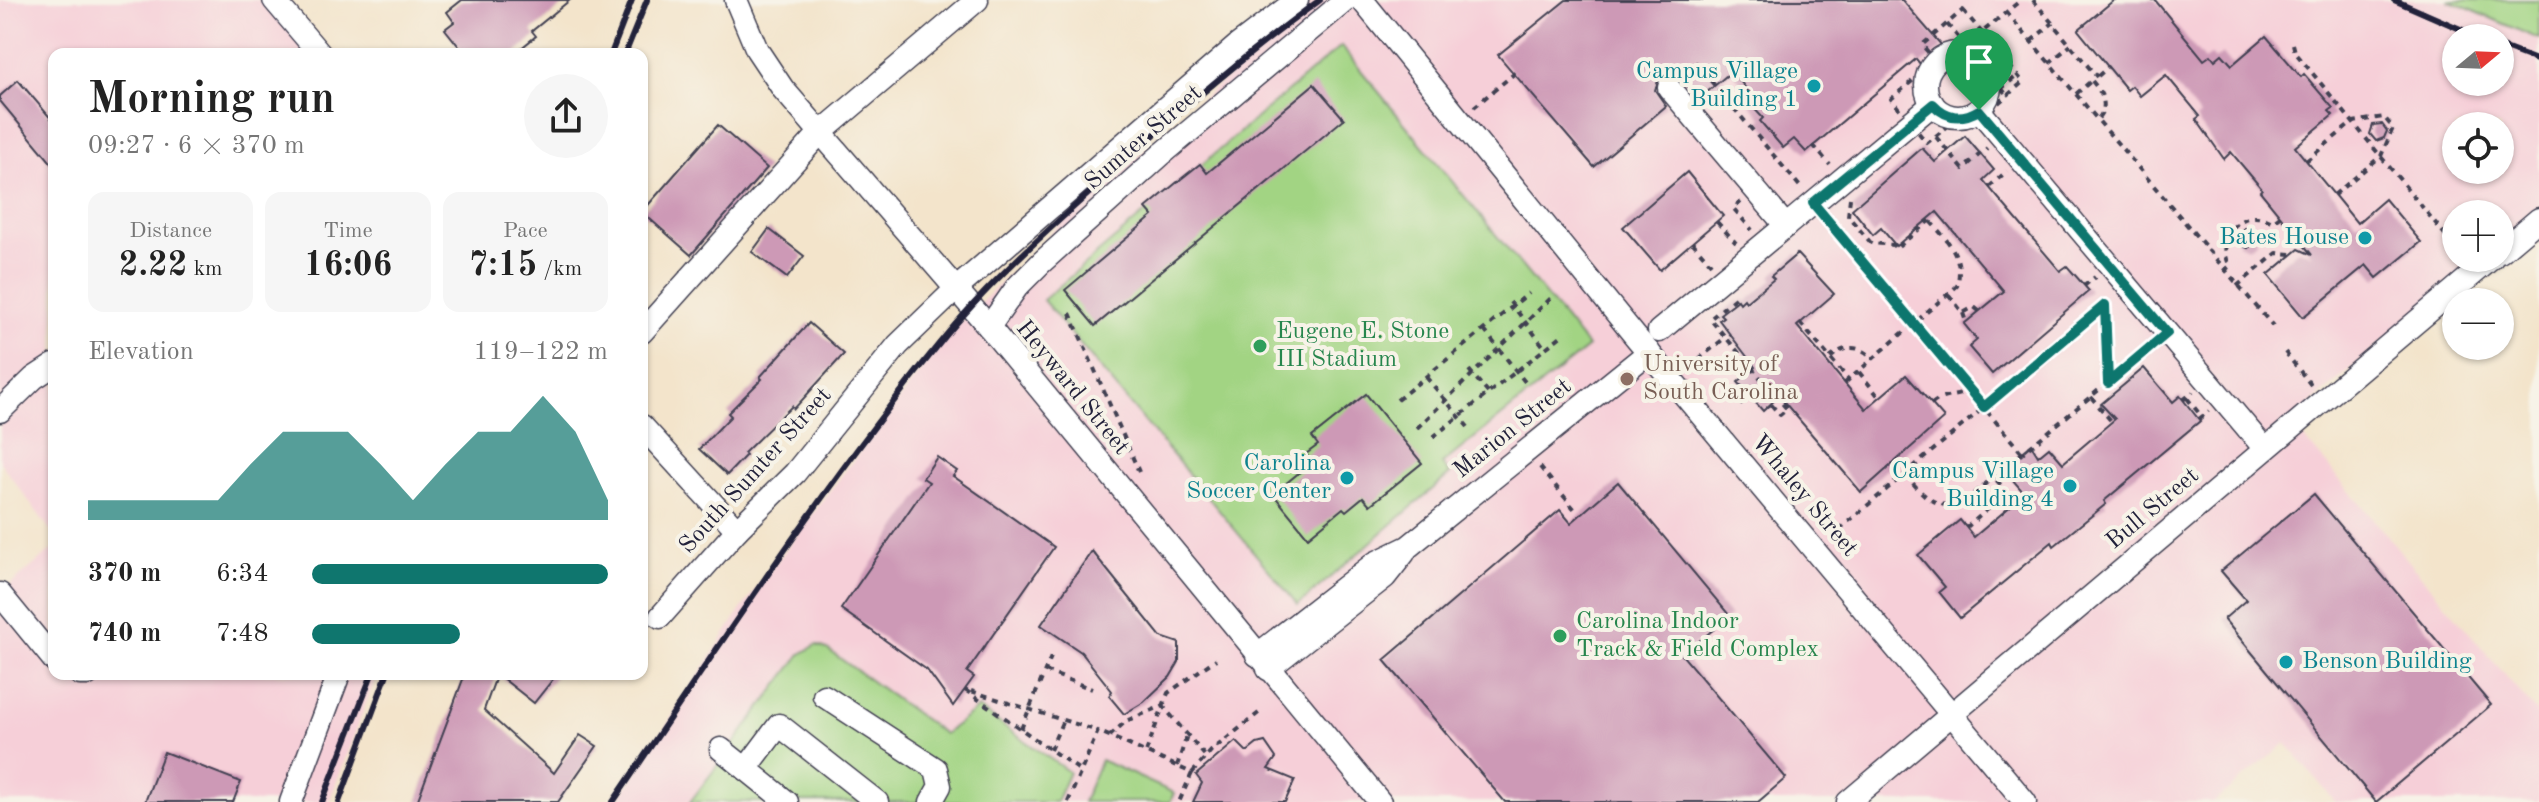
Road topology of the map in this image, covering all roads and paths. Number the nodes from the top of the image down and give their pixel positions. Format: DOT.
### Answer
graph roads {
  1 [pos="274,0"];
  2 [pos="736,0"];
  3 [pos="977,0"];
  4 [pos="1297,0"];
  5 [pos="1346,0"];
  6 [pos="1362,0"];
  7 [pos="2021,0"];
  8 [pos="2033,0"];
  9 [pos="2006,12"];
  10 [pos="2053,23"];
  11 [pos="1947,24"];
  12 [pos="1981,32"];
  13 [pos="2031,41"];
  14 [pos="2293,44"];
  15 [pos="2071,45"];
  16 [pos="315,48"];
  17 [pos="1971,57"];
  18 [pos="1695,62"];
  19 [pos="2049,63"];
  20 [pos="2108,67"];
  21 [pos="1515,73"];
  22 [pos="2017,76"];
  23 [pos="2097,77"];
  24 [pos="2092,81"];
  25 [pos="1669,88"];
  26 [pos="2075,94"];
  27 [pos="1933,104"];
  28 [pos="1986,104"];
  29 [pos="1474,107"];
  30 [pos="2097,120"];
  31 [pos="2353,122"];
  32 [pos="1910,123"];
  33 [pos="819,134"];
  34 [pos="2001,136"];
  35 [pos="1936,137"];
  36 [pos="1813,145"];
  37 [pos="2381,156"];
  38 [pos="2306,161"];
  39 [pos="1842,180"];
  40 [pos="1755,190"];
  41 [pos="2334,195"];
  42 [pos="1813,203"];
  43 [pos="2280,216"];
  44 [pos="2539,219"];
  45 [pos="1717,222"];
  46 [pos="1786,226"];
  47 [pos="2442,231"];
  48 [pos="2514,240"];
  49 [pos="1692,242"];
  50 [pos="1756,251"];
  51 [pos="2293,254"];
  52 [pos="2224,271"];
  53 [pos="2475,272"];
  54 [pos="1723,278"];
  55 [pos="2128,286"];
  56 [pos="2237,286"];
  57 [pos="956,289"];
  58 [pos="1742,291"];
  59 [pos="1529,293"];
  60 [pos="1554,295"];
  61 [pos="1949,295"];
  62 [pos="1511,304"];
  63 [pos="2105,305"];
  64 [pos="1979,311"];
  65 [pos="1070,313"];
  66 [pos="1963,313"];
  67 [pos="1966,322"];
  68 [pos="1526,323"];
  69 [pos="1800,323"];
  70 [pos="1915,324"];
  71 [pos="648,325"];
  72 [pos="2273,326"];
  73 [pos="989,327"];
  74 [pos="1484,330"];
  75 [pos="1659,331"];
  76 [pos="2167,333"];
  77 [pos="1561,336"];
  78 [pos="1726,337"];
  79 [pos="1546,348"];
  80 [pos="1498,349"];
  81 [pos="1649,352"];
  82 [pos="2285,352"];
  83 [pos="1830,358"];
  84 [pos="1874,359"];
  85 [pos="1689,367"];
  86 [pos="48,369"];
  87 [pos="1516,371"];
  88 [pos="1471,372"];
  89 [pos="1859,372"];
  90 [pos="1426,377"];
  91 [pos="1525,382"];
  92 [pos="2108,383"];
  93 [pos="1969,390"];
  94 [pos="1488,394"];
  95 [pos="1879,397"];
  96 [pos="2091,397"];
  97 [pos="2187,398"];
  98 [pos="2323,399"];
  99 [pos="1397,400"];
  100 [pos="1446,400"];
  101 [pos="1932,404"];
  102 [pos="1740,405"];
  103 [pos="1984,407"];
  104 [pos="0,411"];
  105 [pos="1459,417"];
  106 [pos="2202,417"];
  107 [pos="2112,422"];
  108 [pos="1468,427"];
  109 [pos="1417,428"];
  110 [pos="648,433"];
  111 [pos="1433,437"];
  112 [pos="2265,449"];
  113 [pos="2022,453"];
  114 [pos="1539,465"];
  115 [pos="1139,472"];
  116 [pos="1905,474"];
  117 [pos="1994,478"];
  118 [pos="1576,511"];
  119 [pos="1966,528"];
  120 [pos="737,530"];
  121 [pos="1828,538"];
  122 [pos="0,594"];
  123 [pos="660,617"];
  124 [pos="1053,652"];
  125 [pos="48,653"];
  126 [pos="1216,659"];
  127 [pos="1263,662"];
  128 [pos="1045,671"];
  129 [pos="337,680"];
  130 [pos="1092,689"];
  131 [pos="824,696"];
  132 [pos="1163,706"];
  133 [pos="1029,709"];
  134 [pos="1260,712"];
  135 [pos="1952,713"];
  136 [pos="1063,720"];
  137 [pos="1021,729"];
  138 [pos="1098,731"];
  139 [pos="1187,735"];
  140 [pos="1110,736"];
  141 [pos="721,749"];
  142 [pos="1050,750"];
  143 [pos="1146,752"];
  144 [pos="1206,757"];
  145 [pos="1177,766"];
  146 [pos="746,769"];
  147 [pos="1081,771"];
  148 [pos="1192,773"];
  149 [pos="1357,792"];
  150 [pos="291,802"];
  151 [pos="787,802"];
  152 [pos="877,802"];
  153 [pos="931,802"];
  154 [pos="1068,802"];
  155 [pos="1179,802"];
  156 [pos="1380,802"];
  157 [pos="1848,802"];
  158 [pos="2025,802"];
  1 -- 16 [label="street"];
  2 -- 33 [label="street, Heyward Street"];
  3 -- 33 [label="street"];
  4 -- 57 [label="street, Sumter Street"];
  5 -- 73 [label="street, Sumter Street"];
  6 -- 81 [label="street, Whaley Street"];
  7 -- 9 [label="path"];
  8 -- 10 [label="path"];
  9 -- 12 [label="path"];
  9 -- 13 [label="path"];
  10 -- 13 [label="path"];
  10 -- 15 [label="path"];
  11 -- 12 [label="path"];
  11 -- 17 [label="path"];
  11 -- 17 [label="path"];
  12 -- 17 [label="path"];
  12 -- 17 [label="path"];
  13 -- 19 [label="path"];
  14 -- 31 [label="path"];
  15 -- 19 [label="path"];
  15 -- 23 [label="path"];
  17 -- 22 [label="path"];
  17 -- 27 [label="street"];
  17 -- 28 [label="path"];
  17 -- 28 [label="street"];
  17 -- 32 [label="path"];
  18 -- 42 [label="path"];
  19 -- 26 [label="path"];
  20 -- 23 [label="path"];
  21 -- 29 [label="path"];
  22 -- 28 [label="path"];
  22 -- 28 [label="path"];
  23 -- 24 [label="path"];
  24 -- 26 [label="path"];
  24 -- 30 [label="path"];
  25 -- 40 [label="street"];
  26 -- 30 [label="path"];
  27 -- 28 [label="street"];
  27 -- 32 [label="street"];
  28 -- 34 [label="street"];
  28 -- 35 [label="path"];
  30 -- 52 [label="path"];
  31 -- 37 [label="path"];
  31 -- 37 [label="path"];
  31 -- 38 [label="path"];
  32 -- 35 [label="path"];
  32 -- 39 [label="street"];
  33 -- 57 [label="street, Heyward Street"];
  33 -- 71 [label="street"];
  34 -- 35 [label="path"];
  34 -- 55 [label="street"];
  36 -- 39 [label="path"];
  37 -- 41 [label="path"];
  37 -- 47 [label="path"];
  39 -- 42 [label="street"];
  39 -- 61 [label="path"];
  40 -- 46 [label="street"];
  40 -- 50 [label="path"];
  42 -- 46 [label="street"];
  42 -- 70 [label="path"];
  43 -- 52 [label="path"];
  44 -- 48 [label="street"];
  45 -- 50 [label="path"];
  46 -- 50 [label="street"];
  49 -- 54 [label="path"];
  50 -- 54 [label="street"];
  51 -- 56 [label="path"];
  52 -- 56 [label="path"];
  53 -- 98 [label="street, Bull Street"];
  54 -- 75 [label="street"];
  55 -- 63 [label="path"];
  55 -- 76 [label="street"];
  56 -- 72 [label="path"];
  57 -- 73 [label="street, Heyward Street"];
  57 -- 120 [label="street, South Sumter Street"];
  58 -- 78 [label="path"];
  59 -- 62 [label="path"];
  60 -- 68 [label="path"];
  61 -- 66 [label="path"];
  61 -- 70 [label="path"];
  62 -- 68 [label="path"];
  62 -- 74 [label="path"];
  63 -- 92 [label="path"];
  63 -- 103 [label="path"];
  64 -- 66 [label="path"];
  65 -- 115 [label="path"];
  66 -- 67 [label="path"];
  68 -- 79 [label="path"];
  68 -- 80 [label="path"];
  69 -- 83 [label="path"];
  70 -- 84 [label="path"];
  70 -- 93 [label="path"];
  73 -- 127 [label="street, Heyward Street"];
  74 -- 80 [label="path"];
  74 -- 90 [label="path"];
  76 -- 92 [label="path"];
  76 -- 112 [label="street"];
  77 -- 79 [label="path"];
  78 -- 85 [label="path"];
  78 -- 102 [label="path"];
  79 -- 87 [label="path"];
  80 -- 87 [label="path"];
  80 -- 88 [label="path"];
  81 -- 127 [label="street, Marion Street"];
  81 -- 135 [label="street, Whaley Street"];
  82 -- 98 [label="path"];
  83 -- 84 [label="path"];
  83 -- 89 [label="path"];
  84 -- 89 [label="path"];
  86 -- 104 [label="street"];
  87 -- 91 [label="path"];
  87 -- 94 [label="path"];
  88 -- 94 [label="path"];
  88 -- 100 [label="path"];
  89 -- 95 [label="path"];
  90 -- 99 [label="path"];
  90 -- 100 [label="path"];
  92 -- 96 [label="path"];
  93 -- 101 [label="path"];
  93 -- 103 [label="path"];
  94 -- 105 [label="path"];
  96 -- 107 [label="path"];
  96 -- 117 [label="path"];
  97 -- 106 [label="path"];
  98 -- 112 [label="street, Bull Street"];
  100 -- 105 [label="path"];
  100 -- 109 [label="path"];
  103 -- 113 [label="path"];
  103 -- 116 [label="path"];
  105 -- 108 [label="path"];
  105 -- 111 [label="path"];
  110 -- 120 [label="street"];
  112 -- 135 [label="street, Bull Street"];
  114 -- 118 [label="path"];
  116 -- 117 [label="path"];
  116 -- 121 [label="path"];
  117 -- 119 [label="path"];
  120 -- 123 [label="street, South Sumter Street"];
  122 -- 125 [label="street"];
  124 -- 128 [label="path"];
  126 -- 132 [label="path"];
  127 -- 149 [label="street, Heyward Street"];
  128 -- 130 [label="path"];
  128 -- 133 [label="path"];
  129 -- 150 [label="street"];
  131 -- 153 [label="street"];
  132 -- 139 [label="path"];
  132 -- 140 [label="path"];
  132 -- 143 [label="path"];
  133 -- 136 [label="path"];
  133 -- 137 [label="path"];
  133 -- 137 [label="path"];
  134 -- 144 [label="path"];
  135 -- 157 [label="street, Bull Street"];
  135 -- 158 [label="street, Whaley Street"];
  136 -- 138 [label="path"];
  136 -- 142 [label="path"];
  137 -- 142 [label="path"];
  138 -- 140 [label="path"];
  138 -- 147 [label="path"];
  139 -- 144 [label="path"];
  139 -- 145 [label="path"];
  140 -- 143 [label="path"];
  141 -- 146 [label="street"];
  142 -- 147 [label="path"];
  143 -- 145 [label="path"];
  144 -- 148 [label="path"];
  145 -- 148 [label="path"];
  146 -- 151 [label="street"];
  146 -- 152 [label="street"];
  147 -- 154 [label="path"];
  148 -- 155 [label="path"];
  149 -- 156 [label="street, Heyward Street"];
}
